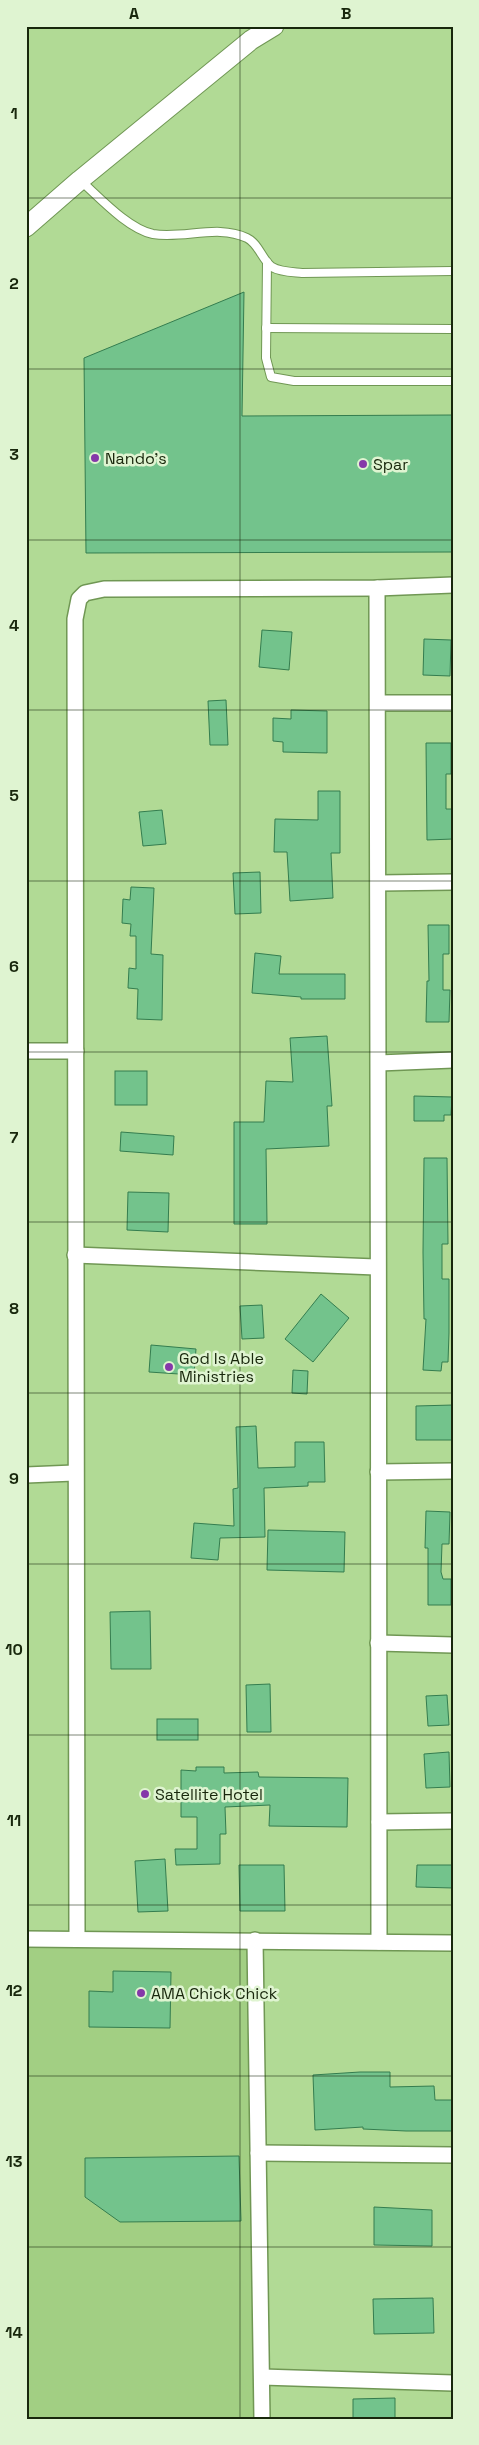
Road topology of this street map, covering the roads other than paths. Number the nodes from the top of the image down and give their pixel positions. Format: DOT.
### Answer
graph roads {
  1 [pos="274,26"];
  2 [pos="256,33"];
  3 [pos="80,180"];
  4 [pos="26,227"];
  5 [pos="267,262"];
  6 [pos="453,271"];
  7 [pos="266,328"];
  8 [pos="453,329"];
  9 [pos="453,381"];
  10 [pos="453,585"];
  11 [pos="377,588"];
  12 [pos="453,702"];
  13 [pos="378,703"];
  14 [pos="453,882"];
  15 [pos="379,883"];
  16 [pos="26,1051"];
  17 [pos="76,1051"];
  18 [pos="453,1060"];
  19 [pos="379,1063"];
  20 [pos="75,1254"];
  21 [pos="376,1267"];
  22 [pos="378,1472"];
  23 [pos="453,1472"];
  24 [pos="74,1473"];
  25 [pos="26,1475"];
  26 [pos="378,1643"];
  27 [pos="453,1645"];
  28 [pos="453,1821"];
  29 [pos="379,1822"];
  30 [pos="26,1938"];
  31 [pos="77,1938"];
  32 [pos="255,1940"];
  33 [pos="380,1942"];
  34 [pos="453,1943"];
  35 [pos="258,2153"];
  36 [pos="453,2155"];
  37 [pos="262,2377"];
  38 [pos="453,2383"];
  39 [pos="262,2419"];
  1 -- 2 [label="street"];
  2 -- 3 [label="street"];
  3 -- 4 [label="street"];
  3 -- 5 [label="lane"];
  5 -- 6 [label="lane"];
  5 -- 7 [label="lane"];
  7 -- 8 [label="lane"];
  7 -- 9 [label="lane"];
  10 -- 11 [label="street"];
  11 -- 13 [label="street"];
  11 -- 17 [label="street"];
  12 -- 13 [label="street"];
  13 -- 15 [label="street"];
  14 -- 15 [label="street"];
  15 -- 19 [label="street"];
  16 -- 17 [label="street"];
  17 -- 20 [label="street"];
  18 -- 19 [label="street"];
  19 -- 21 [label="street"];
  20 -- 21 [label="street"];
  20 -- 24 [label="street"];
  21 -- 22 [label="street"];
  22 -- 23 [label="street"];
  22 -- 26 [label="street"];
  24 -- 25 [label="street"];
  24 -- 31 [label="street"];
  26 -- 27 [label="street"];
  26 -- 29 [label="street"];
  28 -- 29 [label="street"];
  29 -- 33 [label="street"];
  30 -- 31 [label="street"];
  31 -- 32 [label="street"];
  32 -- 33 [label="street"];
  32 -- 35 [label="street"];
  33 -- 34 [label="street"];
  35 -- 36 [label="street"];
  35 -- 37 [label="street"];
  37 -- 38 [label="street"];
  37 -- 39 [label="street"];
}
